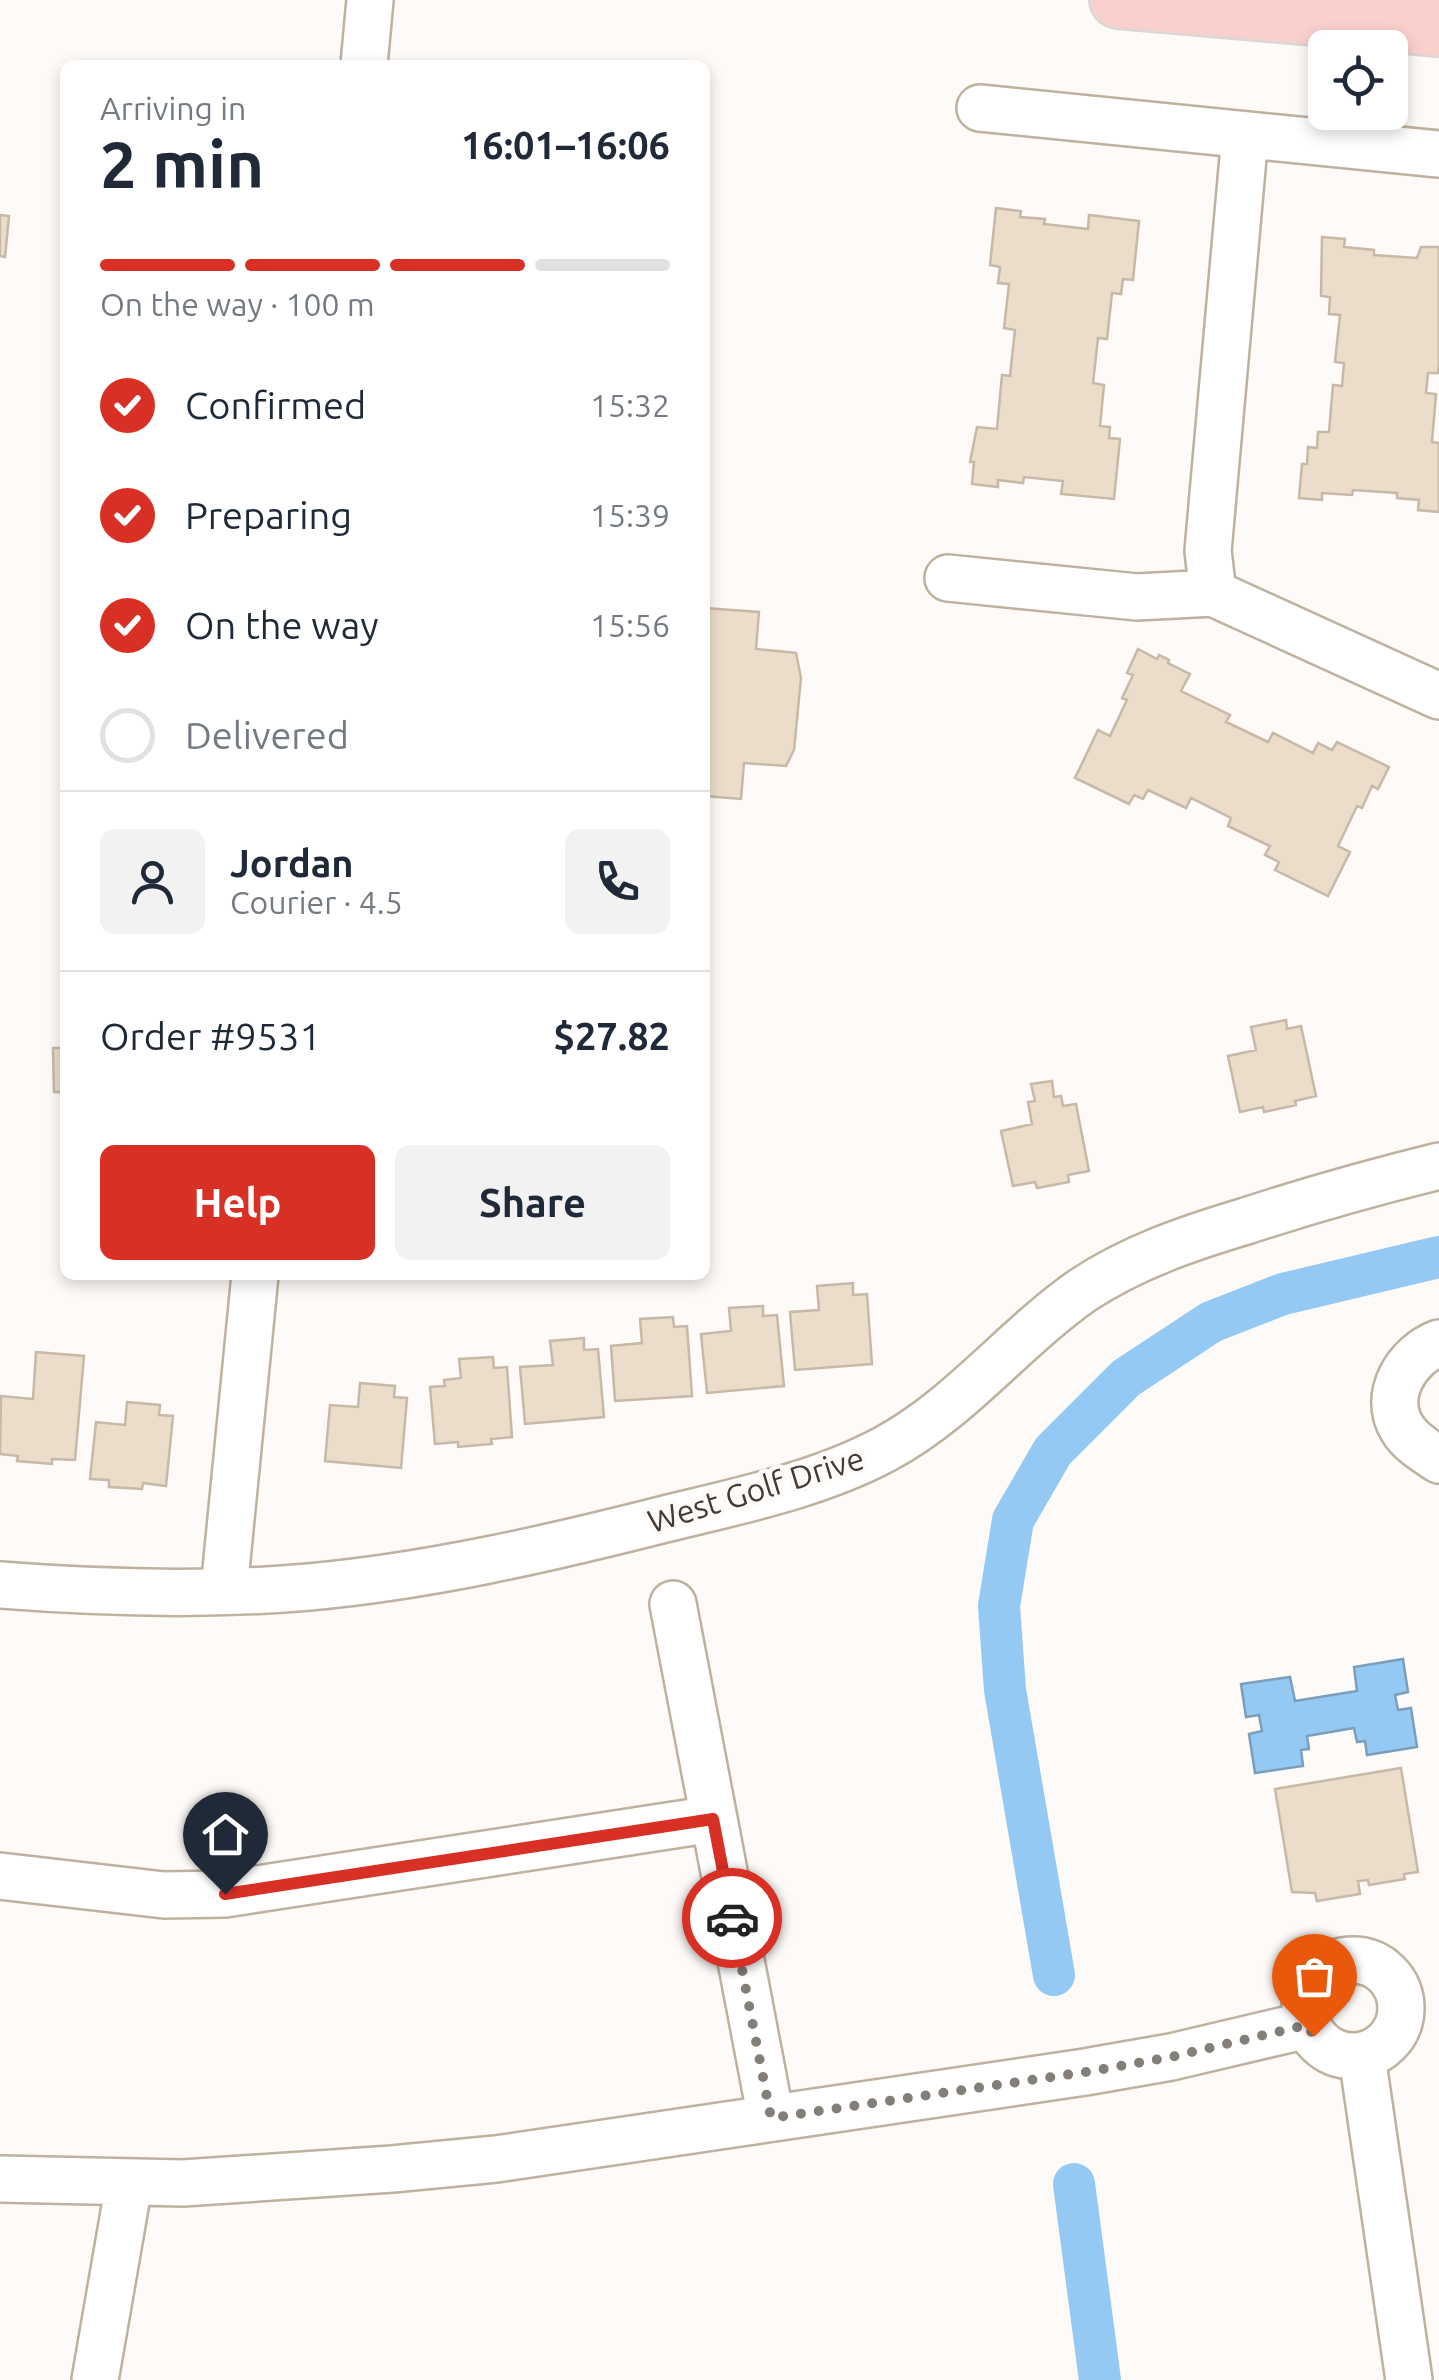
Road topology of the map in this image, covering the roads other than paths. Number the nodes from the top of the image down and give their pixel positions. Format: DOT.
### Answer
graph roads {
  1 [pos="370,0"];
  2 [pos="1118,0"];
  3 [pos="1439,28"];
  4 [pos="364,60"];
  5 [pos="980,108"];
  6 [pos="1244,135"];
  7 [pos="1435,155"];
  8 [pos="948,578"];
  9 [pos="1212,593"];
  10 [pos="1439,696"];
  11 [pos="1439,1166"];
  12 [pos="255,1280"];
  13 [pos="1439,1343"];
  14 [pos="1439,1460"];
  15 [pos="0,1585"];
  16 [pos="224,1590"];
  17 [pos="673,1604"];
  18 [pos="713,1819"];
  19 [pos="0,1876"];
  20 [pos="1420,2021"];
  21 [pos="1307,2025"];
  22 [pos="1362,2056"];
  23 [pos="771,2118"];
  24 [pos="0,2179"];
  25 [pos="129,2184"];
  26 [pos="95,2380"];
  27 [pos="1409,2380"];
  1 -- 4 [label="street"];
  2 -- 3 [label="main road"];
  5 -- 6 [label="street"];
  6 -- 7 [label="street"];
  6 -- 9 [label="street"];
  8 -- 9 [label="street"];
  9 -- 10 [label="street"];
  11 -- 16 [label="street, West Golf Drive"];
  12 -- 16 [label="street"];
  13 -- 14 [label="street"];
  15 -- 16 [label="street, West Golf Drive"];
  17 -- 18 [label="street"];
  18 -- 19 [label="street"];
  18 -- 23 [label="street"];
  20 -- 21 [label="street"];
  20 -- 22 [label="street"];
  21 -- 22 [label="street"];
  21 -- 23 [label="street"];
  22 -- 27 [label="street"];
  23 -- 25 [label="street"];
  24 -- 25 [label="street"];
  25 -- 26 [label="street"];
}
